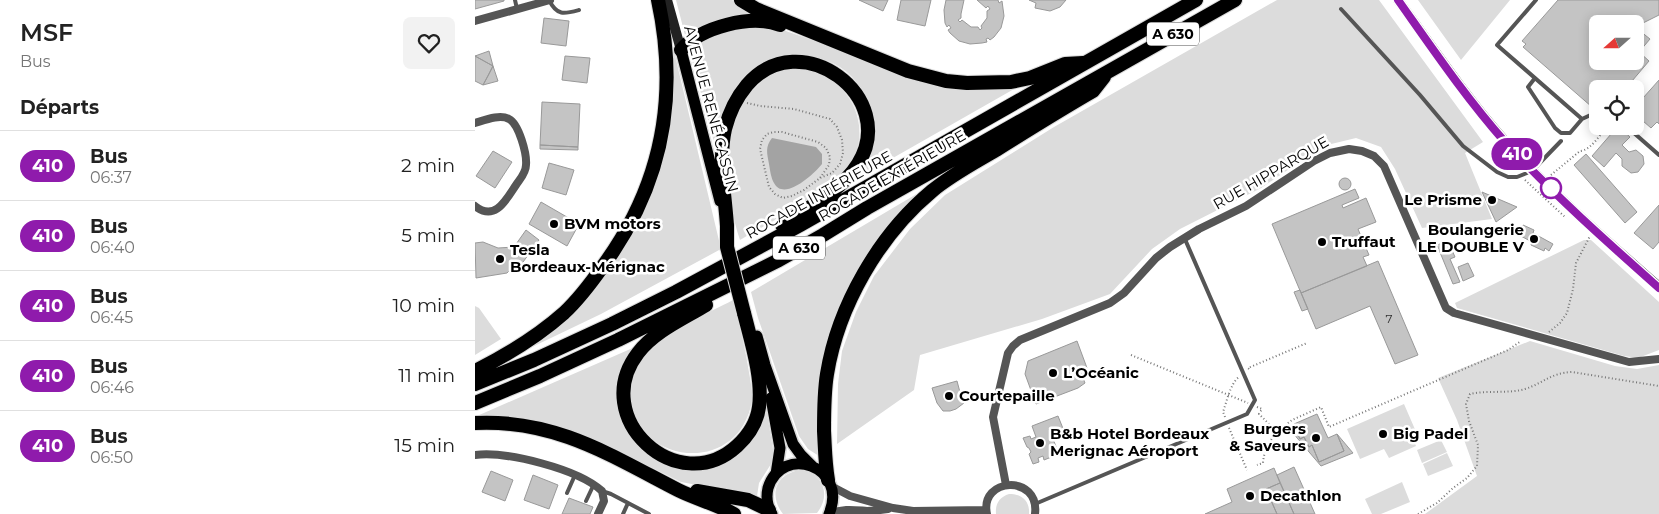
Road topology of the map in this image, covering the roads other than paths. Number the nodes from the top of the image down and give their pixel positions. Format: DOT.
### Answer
graph roads {
  1 [pos="515,0"];
  2 [pos="549,0"];
  3 [pos="658,0"];
  4 [pos="667,0"];
  5 [pos="741,0"];
  6 [pos="1196,0"];
  7 [pos="1235,0"];
  8 [pos="1398,0"];
  9 [pos="1536,0"];
  10 [pos="517,9"];
  11 [pos="1341,9"];
  12 [pos="579,10"];
  13 [pos="475,21"];
  14 [pos="681,50"];
  15 [pos="1088,62"];
  16 [pos="1111,69"];
  17 [pos="908,71"];
  18 [pos="1535,78"];
  19 [pos="1589,116"];
  20 [pos="1582,119"];
  21 [pos="475,123"];
  22 [pos="1636,135"];
  23 [pos="1561,141"];
  24 [pos="1659,155"];
  25 [pos="1532,170"];
  26 [pos="475,206"];
  27 [pos="727,226"];
  28 [pos="1184,237"];
  29 [pos="779,260"];
  30 [pos="1659,288"];
  31 [pos="676,292"];
  32 [pos="747,311"];
  33 [pos="1659,355"];
  34 [pos="1659,360"];
  35 [pos="1648,361"];
  36 [pos="765,365"];
  37 [pos="475,371"];
  38 [pos="475,384"];
  39 [pos="475,404"];
  40 [pos="475,423"];
  41 [pos="475,455"];
  42 [pos="812,466"];
  43 [pos="776,474"];
  44 [pos="575,475"];
  45 [pos="830,483"];
  46 [pos="594,484"];
  47 [pos="667,484"];
  48 [pos="1006,485"];
  49 [pos="602,491"];
  50 [pos="567,493"];
  51 [pos="586,501"];
  52 [pos="628,503"];
  53 [pos="1035,504"];
  54 [pos="893,508"];
  55 [pos="771,512"];
  56 [pos="986,512"];
  57 [pos="598,514"];
  58 [pos="623,514"];
  59 [pos="649,514"];
  60 [pos="734,514"];
  61 [pos="829,514"];
  62 [pos="1035,514"];
  1 -- 10 [label="lane"];
  2 -- 10 [label="street"];
  2 -- 12 [label="lane"];
  3 -- 37 [label="highway"];
  4 -- 14 [label="main road, AVENUE RENÉ CASSIN"];
  5 -- 17 [label="highway"];
  6 -- 15 [label="highway, ROCADE INTÉRIEURE / A 630"];
  7 -- 16 [label="highway, ROCADE EXTÉRIEURE / A 630"];
  8 -- 25 [label="main road"];
  9 -- 18 [label="lane"];
  10 -- 13 [label="street"];
  11 -- 25 [label="lane"];
  14 -- 17 [label="highway"];
  14 -- 27 [label="main road, AVENUE RENÉ CASSIN"];
  15 -- 17 [label="highway"];
  15 -- 31 [label="highway, ROCADE INTÉRIEURE / A 630"];
  16 -- 29 [label="highway, ROCADE EXTÉRIEURE / A 630"];
  16 -- 45 [label="highway"];
  18 -- 20 [label="lane"];
  18 -- 20 [label="lane"];
  19 -- 20 [label="lane"];
  21 -- 26 [label="street"];
  22 -- 24 [label="lane"];
  23 -- 25 [label="lane"];
  25 -- 30 [label="main road"];
  27 -- 31 [label="highway"];
  27 -- 32 [label="highway, bridge"];
  28 -- 35 [label="street, RUE HIPPARQUE"];
  28 -- 48 [label="street, RUE HIPPARQUE"];
  28 -- 53 [label="lane"];
  29 -- 32 [label="highway"];
  29 -- 39 [label="highway, ROCADE EXTÉRIEURE / A 630"];
  31 -- 38 [label="highway, ROCADE INTÉRIEURE / A 630"];
  32 -- 36 [label="main road"];
  33 -- 35 [label="street"];
  34 -- 35 [label="street, RUE HIPPARQUE"];
  36 -- 42 [label="main road"];
  36 -- 43 [label="main road"];
  40 -- 47 [label="highway"];
  41 -- 44 [label="street"];
  42 -- 43 [label="main road"];
  42 -- 45 [label="main road"];
  43 -- 55 [label="main road"];
  44 -- 46 [label="street"];
  44 -- 50 [label="lane"];
  45 -- 54 [label="street"];
  45 -- 61 [label="main road"];
  46 -- 49 [label="street"];
  46 -- 51 [label="lane"];
  47 -- 55 [label="highway"];
  47 -- 60 [label="highway"];
  48 -- 53 [label="street"];
  48 -- 56 [label="street"];
  49 -- 52 [label="lane"];
  49 -- 57 [label="street"];
  52 -- 58 [label="lane"];
  52 -- 59 [label="lane"];
  53 -- 62 [label="street"];
  54 -- 56 [label="street"];
  54 -- 61 [label="street"];
}
